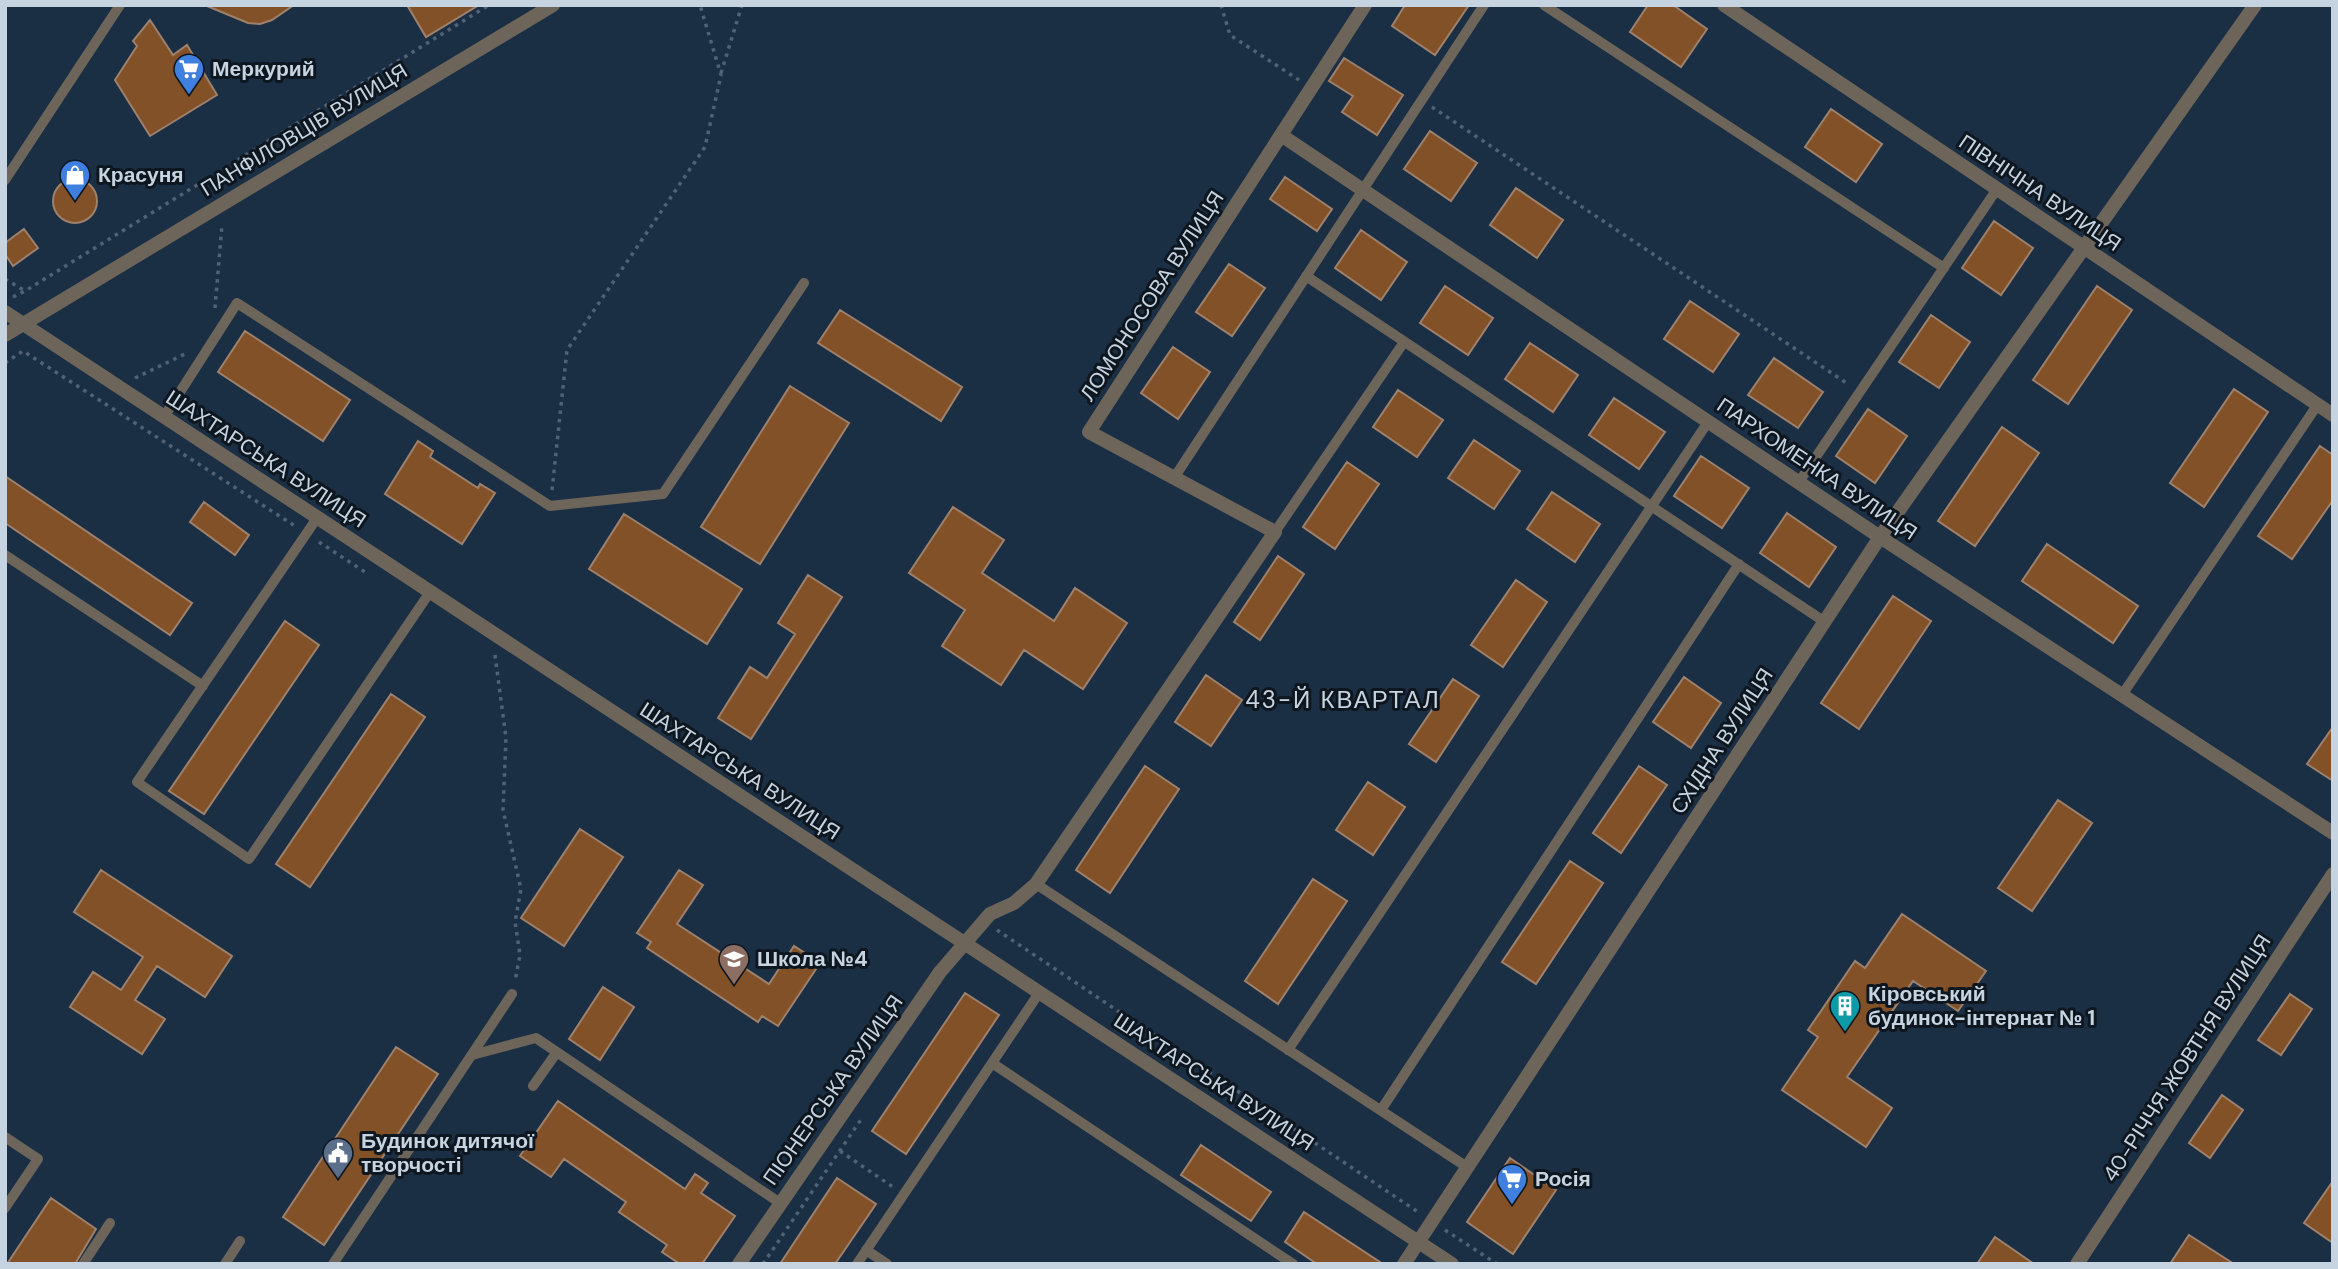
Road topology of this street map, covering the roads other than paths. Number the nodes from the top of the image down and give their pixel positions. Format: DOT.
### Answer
graph roads {
  1 [pos="120,5"];
  2 [pos="553,5"];
  3 [pos="1365,5"];
  4 [pos="1484,5"];
  5 [pos="1544,5"];
  6 [pos="1724,5"];
  7 [pos="2255,5"];
  8 [pos="1281,135"];
  9 [pos="5,180"];
  10 [pos="1362,189"];
  11 [pos="1997,189"];
  12 [pos="2085,248"];
  13 [pos="1944,268"];
  14 [pos="1306,276"];
  15 [pos="804,283"];
  16 [pos="5,312"];
  17 [pos="23,324"];
  18 [pos="5,335"];
  19 [pos="1404,342"];
  20 [pos="2318,404"];
  21 [pos="2333,415"];
  22 [pos="164,417"];
  23 [pos="1708,422"];
  24 [pos="1174,478"];
  25 [pos="1798,482"];
  26 [pos="1652,506"];
  27 [pos="317,518"];
  28 [pos="1275,532"];
  29 [pos="1880,537"];
  30 [pos="5,555"];
  31 [pos="1739,564"];
  32 [pos="430,592"];
  33 [pos="1825,622"];
  34 [pos="203,686"];
  35 [pos="2122,695"];
  36 [pos="2333,833"];
  37 [pos="2333,874"];
  38 [pos="1036,884"];
  39 [pos="965,943"];
  40 [pos="1039,993"];
  41 [pos="512,994"];
  42 [pos="1288,1050"];
  43 [pos="557,1052"];
  44 [pos="472,1055"];
  45 [pos="992,1063"];
  46 [pos="534,1086"];
  47 [pos="1381,1110"];
  48 [pos="5,1137"];
  49 [pos="1467,1167"];
  50 [pos="780,1203"];
  51 [pos="5,1208"];
  52 [pos="110,1223"];
  53 [pos="240,1241"];
  54 [pos="1419,1242"];
  55 [pos="866,1250"];
  56 [pos="1285,1262"];
  57 [pos="83,1264"];
  58 [pos="225,1264"];
  59 [pos="333,1264"];
  60 [pos="739,1264"];
  61 [pos="857,1264"];
  62 [pos="887,1264"];
  63 [pos="1404,1264"];
  64 [pos="1452,1264"];
  65 [pos="2077,1264"];
  1 -- 9 [label="lane"];
  2 -- 17 [label="street, ПАНФІЛОВЦІВ ВУЛИЦЯ"];
  3 -- 8 [label="street, ЛОМОНОСОВА ВУЛИЦЯ"];
  4 -- 10 [label="lane"];
  5 -- 13 [label="lane"];
  6 -- 11 [label="street, ПІВНІЧНА ВУЛИЦЯ"];
  7 -- 12 [label="street, СХІДНА ВУЛИЦЯ"];
  8 -- 10 [label="street, ПАРХОМЕНКА ВУЛИЦЯ"];
  8 -- 24 [label="street, ЛОМОНОСОВА ВУЛИЦЯ"];
  10 -- 14 [label="lane"];
  10 -- 23 [label="street, ПАРХОМЕНКА ВУЛИЦЯ"];
  11 -- 12 [label="street, ПІВНІЧНА ВУЛИЦЯ"];
  11 -- 13 [label="lane"];
  12 -- 20 [label="street, ПІВНІЧНА ВУЛИЦЯ"];
  12 -- 29 [label="street, СХІДНА ВУЛИЦЯ"];
  13 -- 25 [label="lane"];
  14 -- 19 [label="lane"];
  14 -- 24 [label="lane"];
  15 -- 22 [label="lane"];
  16 -- 17 [label="street, ШАХТАРСЬКА ВУЛИЦЯ"];
  17 -- 18 [label="street, ПАНФІЛОВЦІВ ВУЛИЦЯ"];
  17 -- 22 [label="street, ШАХТАРСЬКА ВУЛИЦЯ"];
  19 -- 26 [label="lane"];
  19 -- 28 [label="lane"];
  20 -- 21 [label="street, ПІВНІЧНА ВУЛИЦЯ"];
  20 -- 35 [label="lane"];
  22 -- 27 [label="street, ШАХТАРСЬКА ВУЛИЦЯ"];
  23 -- 25 [label="street, ПАРХОМЕНКА ВУЛИЦЯ"];
  23 -- 26 [label="lane"];
  24 -- 28 [label="street, ЛОМОНОСОВА ВУЛИЦЯ"];
  25 -- 29 [label="street, ПАРХОМЕНКА ВУЛИЦЯ"];
  26 -- 31 [label="lane"];
  26 -- 42 [label="lane"];
  27 -- 32 [label="street, ШАХТАРСЬКА ВУЛИЦЯ"];
  27 -- 34 [label="lane"];
  28 -- 38 [label="street, ПІОНЕРСЬКА ВУЛИЦЯ"];
  29 -- 33 [label="street, СХІДНА ВУЛИЦЯ"];
  29 -- 35 [label="street, ПАРХОМЕНКА ВУЛИЦЯ"];
  30 -- 34 [label="lane"];
  31 -- 33 [label="lane"];
  31 -- 47 [label="lane"];
  32 -- 34 [label="lane"];
  32 -- 39 [label="street, ШАХТАРСЬКА ВУЛИЦЯ"];
  33 -- 49 [label="street, СХІДНА ВУЛИЦЯ"];
  35 -- 36 [label="street, ПАРХОМЕНКА ВУЛИЦЯ"];
  37 -- 65 [label="street, 40-РІЧЧЯ ЖОВТНЯ ВУЛИЦЯ"];
  38 -- 39 [label="street, ПІОНЕРСЬКА ВУЛИЦЯ"];
  38 -- 42 [label="lane"];
  39 -- 40 [label="street, ШАХТАРСЬКА ВУЛИЦЯ"];
  39 -- 50 [label="street, ПІОНЕРСЬКА ВУЛИЦЯ"];
  40 -- 45 [label="lane"];
  40 -- 54 [label="street, ШАХТАРСЬКА ВУЛИЦЯ"];
  41 -- 44 [label="lane"];
  42 -- 47 [label="lane"];
  43 -- 44 [label="lane"];
  43 -- 46 [label="lane"];
  43 -- 50 [label="lane"];
  44 -- 59 [label="lane"];
  45 -- 55 [label="lane"];
  45 -- 56 [label="lane"];
  47 -- 49 [label="lane"];
  48 -- 51 [label="lane"];
  49 -- 54 [label="street, СХІДНА ВУЛИЦЯ"];
  50 -- 60 [label="street, ПІОНЕРСЬКА ВУЛИЦЯ"];
  52 -- 57 [label="lane"];
  53 -- 58 [label="lane"];
  54 -- 63 [label="street, СХІДНА ВУЛИЦЯ"];
  54 -- 64 [label="street, ШАХТАРСЬКА ВУЛИЦЯ"];
  55 -- 61 [label="lane"];
  55 -- 62 [label="lane"];
}
